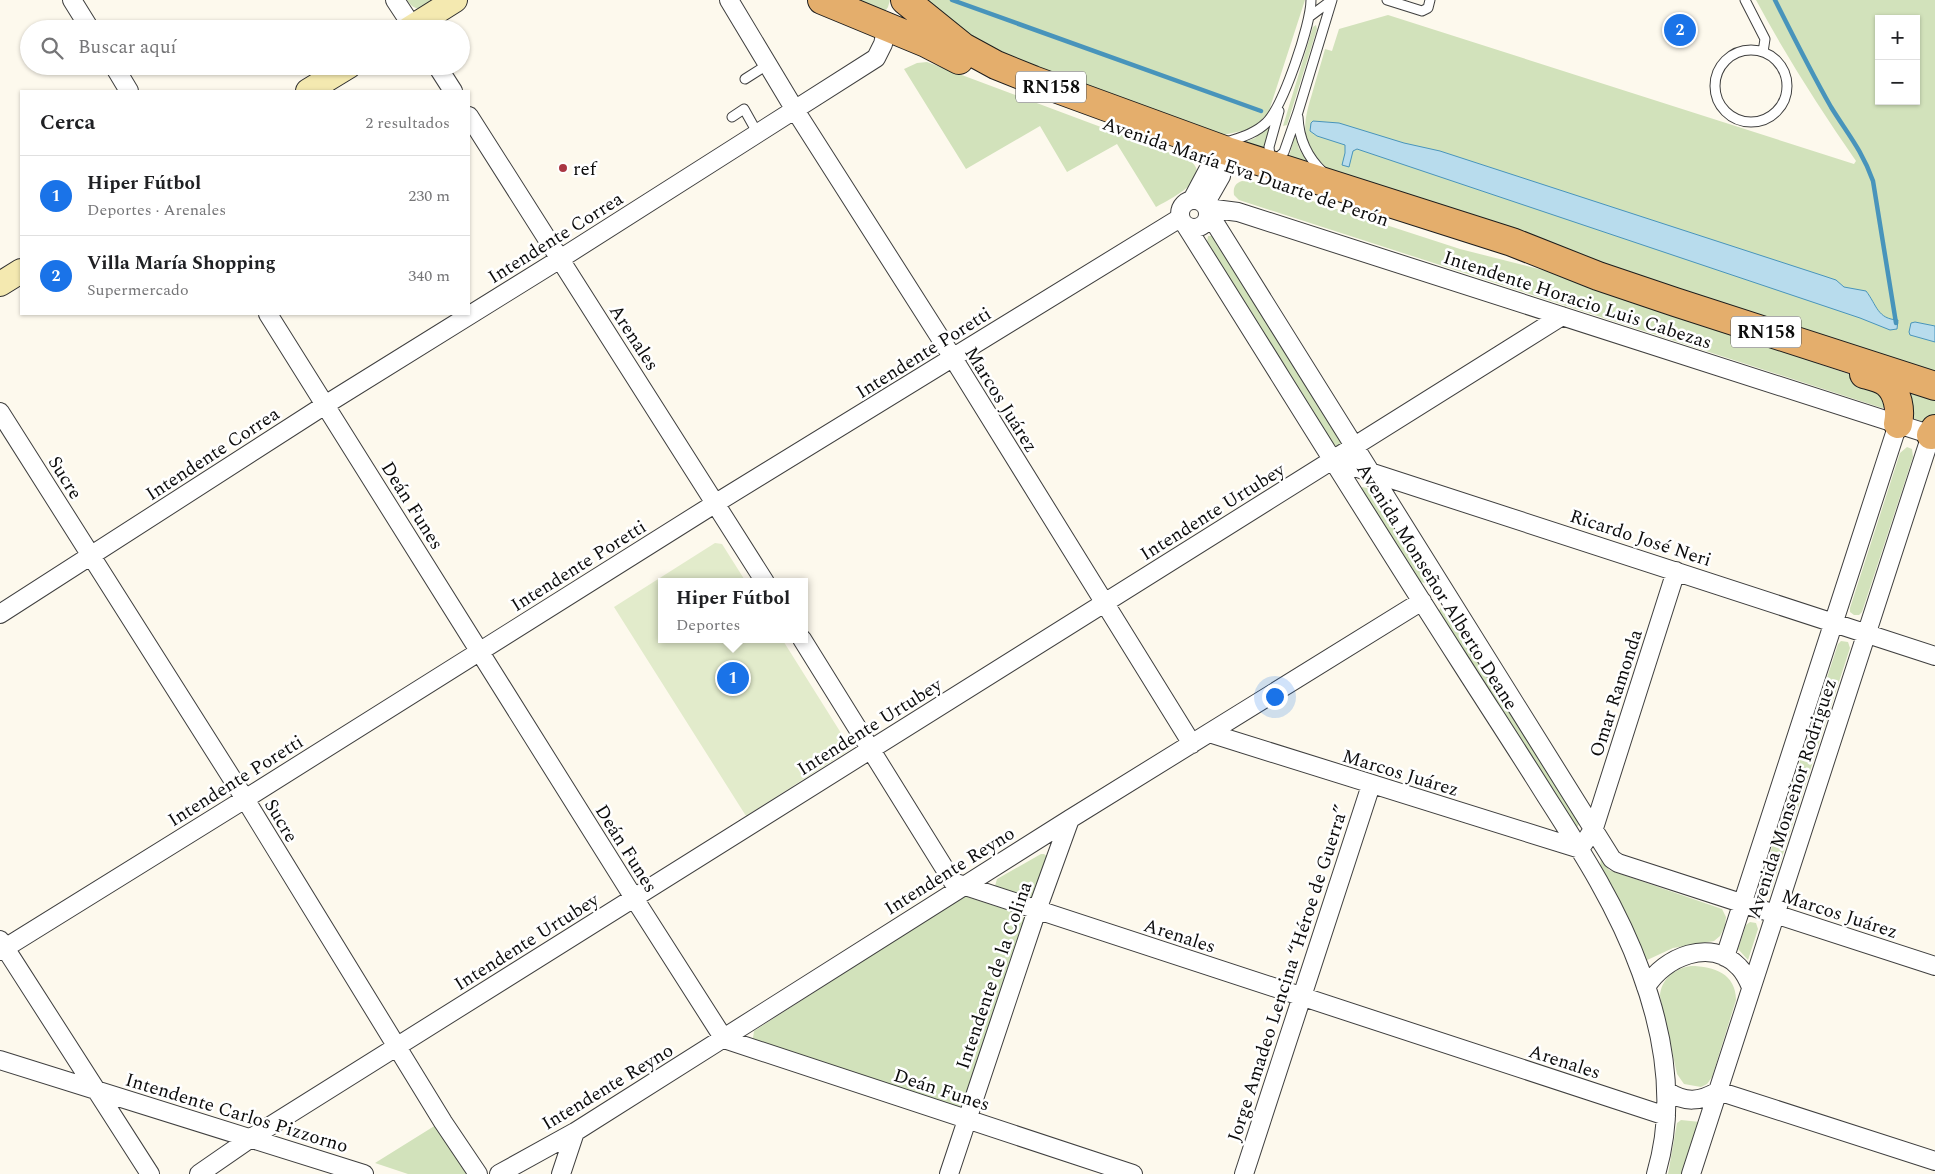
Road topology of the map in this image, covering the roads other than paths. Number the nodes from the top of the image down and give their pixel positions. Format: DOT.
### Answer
graph roads {
  1 [pos="72,0"];
  2 [pos="395,0"];
  3 [pos="454,0"];
  4 [pos="729,0"];
  5 [pos="822,0"];
  6 [pos="904,0"];
  7 [pos="1311,0"];
  8 [pos="1332,0"];
  9 [pos="1387,0"];
  10 [pos="1430,0"];
  11 [pos="1745,0"];
  12 [pos="1309,18"];
  13 [pos="84,20"];
  14 [pos="407,20"];
  15 [pos="424,20"];
  16 [pos="887,27"];
  17 [pos="1763,52"];
  18 [pos="768,65"];
  19 [pos="120,75"];
  20 [pos="334,75"];
  21 [pos="443,75"];
  22 [pos="745,79"];
  23 [pos="129,90"];
  24 [pos="310,90"];
  25 [pos="452,90"];
  26 [pos="1283,99"];
  27 [pos="795,110"];
  28 [pos="1298,112"];
  29 [pos="732,117"];
  30 [pos="470,118"];
  31 [pos="758,134"];
  32 [pos="1221,153"];
  33 [pos="1268,172"];
  34 [pos="1340,187"];
  35 [pos="1203,206"];
  36 [pos="1183,222"];
  37 [pos="560,259"];
  38 [pos="20,272"];
  39 [pos="1598,276"];
  40 [pos="0,284"];
  41 [pos="269,315"];
  42 [pos="469,315"];
  43 [pos="470,315"];
  44 [pos="1562,316"];
  45 [pos="953,358"];
  46 [pos="1899,381"];
  47 [pos="1935,386"];
  48 [pos="325,404"];
  49 [pos="0,412"];
  50 [pos="1898,424"];
  51 [pos="1934,433"];
  52 [pos="1355,446"];
  53 [pos="1333,460"];
  54 [pos="1371,472"];
  55 [pos="716,503"];
  56 [pos="91,556"];
  57 [pos="1676,572"];
  58 [pos="763,578"];
  59 [pos="1422,601"];
  60 [pos="1104,604"];
  61 [pos="0,614"];
  62 [pos="1833,623"];
  63 [pos="1867,633"];
  64 [pos="805,643"];
  65 [pos="479,652"];
  66 [pos="1935,656"];
  67 [pos="1209,733"];
  68 [pos="1192,744"];
  69 [pos="872,749"];
  70 [pos="1371,785"];
  71 [pos="245,800"];
  72 [pos="1070,819"];
  73 [pos="1594,828"];
  74 [pos="1580,850"];
  75 [pos="1618,863"];
  76 [pos="964,886"];
  77 [pos="634,898"];
  78 [pos="1742,903"];
  79 [pos="1037,910"];
  80 [pos="1775,914"];
  81 [pos="2,946"];
  82 [pos="1725,957"];
  83 [pos="1933,960"];
  84 [pos="1644,981"];
  85 [pos="1751,987"];
  86 [pos="1302,997"];
  87 [pos="724,1039"];
  88 [pos="396,1047"];
  89 [pos="0,1060"];
  90 [pos="1667,1091"];
  91 [pos="1718,1091"];
  92 [pos="98,1092"];
  93 [pos="1666,1116"];
  94 [pos="967,1120"];
  95 [pos="575,1132"];
  96 [pos="251,1138"];
  97 [pos="1935,1162"];
  98 [pos="150,1174"];
  99 [pos="199,1174"];
  100 [pos="364,1174"];
  101 [pos="478,1174"];
  102 [pos="500,1174"];
  103 [pos="561,1174"];
  104 [pos="949,1174"];
  105 [pos="1134,1174"];
  106 [pos="1244,1174"];
  107 [pos="1656,1174"];
  108 [pos="1691,1174"];
  1 -- 13 [label="street"];
  2 -- 14 [label="street"];
  3 -- 15 [label="main road"];
  4 -- 18 [label="street, Marcos Juárez"];
  5 -- 16 [label="highway, Avenida María Eva Duarte de Perón / RN158"];
  6 -- 16 [label="highway"];
  6 -- 32 [label="highway, Avenida María Eva Duarte de Perón / RN158"];
  7 -- 12 [label="lane"];
  8 -- 12 [label="lane"];
  8 -- 28 [label="lane"];
  9 -- 10 [label="lane"];
  11 -- 17 [label="lane"];
  12 -- 26 [label="lane"];
  16 -- 27 [label="street, Intendente Correa"];
  16 -- 32 [label="highway, Avenida María Eva Duarte de Perón / RN158"];
  17 -- 17 [label="lane"];
  18 -- 22 [label="lane"];
  18 -- 27 [label="street, Marcos Juárez"];
  19 -- 23 [label="street"];
  20 -- 24 [label="main road"];
  21 -- 25 [label="street"];
  26 -- 32 [label="lane"];
  26 -- 33 [label="lane"];
  27 -- 31 [label="street, Intendente Correa"];
  27 -- 45 [label="street, Marcos Juárez"];
  28 -- 33 [label="lane"];
  28 -- 34 [label="lane"];
  29 -- 31 [label="lane"];
  30 -- 37 [label="street, Arenales"];
  31 -- 37 [label="street, Intendente Correa"];
  32 -- 33 [label="highway, Avenida María Eva Duarte de Perón / RN158"];
  32 -- 35 [label="street"];
  33 -- 34 [label="highway, Avenida María Eva Duarte de Perón / RN158"];
  33 -- 39 [label="highway, Avenida María Eva Duarte de Perón / RN158"];
  34 -- 39 [label="highway, Avenida María Eva Duarte de Perón / RN158"];
  35 -- 36 [label="street"];
  35 -- 36 [label="street"];
  35 -- 44 [label="street, Intendente Horacio Luis Cabezas"];
  35 -- 52 [label="street, Avenida Monseñor Alberto Deane"];
  36 -- 45 [label="street, Intendente Poretti"];
  36 -- 53 [label="street, Avenida Monseñor Alberto Deane"];
  37 -- 43 [label="street, Intendente Correa"];
  37 -- 55 [label="street, Arenales"];
  38 -- 40 [label="main road"];
  39 -- 46 [label="highway, Avenida María Eva Duarte de Perón / RN158"];
  41 -- 48 [label="street, Deán Funes"];
  42 -- 48 [label="street, Intendente Correa"];
  44 -- 50 [label="street, Intendente Horacio Luis Cabezas"];
  44 -- 52 [label="street, Intendente Urtubey"];
  45 -- 55 [label="street, Intendente Poretti"];
  45 -- 60 [label="street, Marcos Juárez"];
  46 -- 47 [label="highway, Avenida María Eva Duarte de Perón / RN158"];
  46 -- 50 [label="highway"];
  48 -- 56 [label="street, Intendente Correa"];
  48 -- 65 [label="street, Deán Funes"];
  49 -- 56 [label="street, Sucre"];
  50 -- 51 [label="street, Intendente Horacio Luis Cabezas"];
  50 -- 62 [label="street, Avenida Monseñor Rodriguez"];
  51 -- 63 [label="street, Avenida Monseñor Rodriguez"];
  52 -- 53 [label="street, Intendente Urtubey"];
  52 -- 54 [label="street, Avenida Monseñor Alberto Deane"];
  53 -- 54 [label="street, Ricardo José Neri"];
  53 -- 59 [label="street, Avenida Monseñor Alberto Deane"];
  53 -- 60 [label="street, Intendente Urtubey"];
  54 -- 57 [label="street, Ricardo José Neri"];
  54 -- 73 [label="street, Avenida Monseñor Alberto Deane"];
  55 -- 58 [label="street, Arenales"];
  55 -- 65 [label="street, Intendente Poretti"];
  56 -- 61 [label="street, Intendente Correa"];
  56 -- 71 [label="street, Sucre"];
  57 -- 62 [label="street, Ricardo José Neri"];
  57 -- 73 [label="street, Omar Ramonda"];
  59 -- 67 [label="street, Intendente Reyno"];
  59 -- 74 [label="street, Avenida Monseñor Alberto Deane"];
  60 -- 68 [label="street, Marcos Juárez"];
  60 -- 69 [label="street, Intendente Urtubey"];
  62 -- 63 [label="street, Ricardo José Neri"];
  62 -- 78 [label="street, Avenida Monseñor Rodriguez"];
  63 -- 66 [label="street, Ricardo José Neri"];
  63 -- 80 [label="street, Avenida Monseñor Rodriguez"];
  64 -- 69 [label="street, Arenales"];
  65 -- 71 [label="street, Intendente Poretti"];
  65 -- 77 [label="street, Deán Funes"];
  67 -- 68 [label="street, Intendente Reyno"];
  67 -- 70 [label="street, Marcos Juárez"];
  68 -- 72 [label="street, Intendente Reyno"];
  69 -- 76 [label="street, Arenales"];
  69 -- 77 [label="street, Intendente Urtubey"];
  70 -- 74 [label="street, Marcos Juárez"];
  70 -- 86 [label="street, Jorge Amadeo Lencina “Héroe de Guerra”"];
  71 -- 81 [label="street, Intendente Poretti"];
  71 -- 88 [label="street, Sucre"];
  72 -- 76 [label="street, Intendente Reyno"];
  72 -- 79 [label="street, Intendente de la Colina"];
  73 -- 74 [label="street, Omar Ramonda"];
  73 -- 75 [label="street, Avenida Monseñor Alberto Deane"];
  74 -- 84 [label="street, Avenida Monseñor Alberto Deane"];
  75 -- 78 [label="street, Marcos Juárez"];
  76 -- 79 [label="street, Arenales"];
  76 -- 87 [label="street, Intendente Reyno"];
  77 -- 87 [label="street, Deán Funes"];
  77 -- 88 [label="street, Intendente Urtubey"];
  78 -- 80 [label="street, Marcos Juárez"];
  78 -- 82 [label="street, Avenida Monseñor Rodriguez"];
  79 -- 86 [label="street, Arenales"];
  79 -- 94 [label="street, Intendente de la Colina"];
  80 -- 83 [label="street, Marcos Juárez"];
  80 -- 85 [label="street, Avenida Monseñor Rodriguez"];
  81 -- 92 [label="street"];
  82 -- 84 [label="street"];
  82 -- 85 [label="street"];
  84 -- 90 [label="street"];
  85 -- 91 [label="street, Avenida Monseñor Rodriguez"];
  86 -- 93 [label="street, Arenales"];
  86 -- 106 [label="street, Jorge Amadeo Lencina “Héroe de Guerra”"];
  87 -- 94 [label="street, Deán Funes"];
  87 -- 95 [label="street, Intendente Reyno"];
  88 -- 96 [label="street, Intendente Urtubey"];
  88 -- 101 [label="street, Sucre"];
  89 -- 92 [label="street, Intendente Carlos Pizzorno"];
  90 -- 91 [label="street"];
  90 -- 93 [label="street"];
  91 -- 97 [label="street"];
  91 -- 108 [label="street, Avenida Monseñor Rodriguez"];
  92 -- 96 [label="street, Intendente Carlos Pizzorno"];
  92 -- 98 [label="street"];
  93 -- 107 [label="street"];
  94 -- 104 [label="street, Intendente de la Colina"];
  94 -- 105 [label="street, Deán Funes"];
  95 -- 102 [label="street, Intendente Reyno"];
  95 -- 103 [label="street"];
  96 -- 99 [label="street, Intendente Urtubey"];
  96 -- 100 [label="street, Intendente Carlos Pizzorno"];
}
